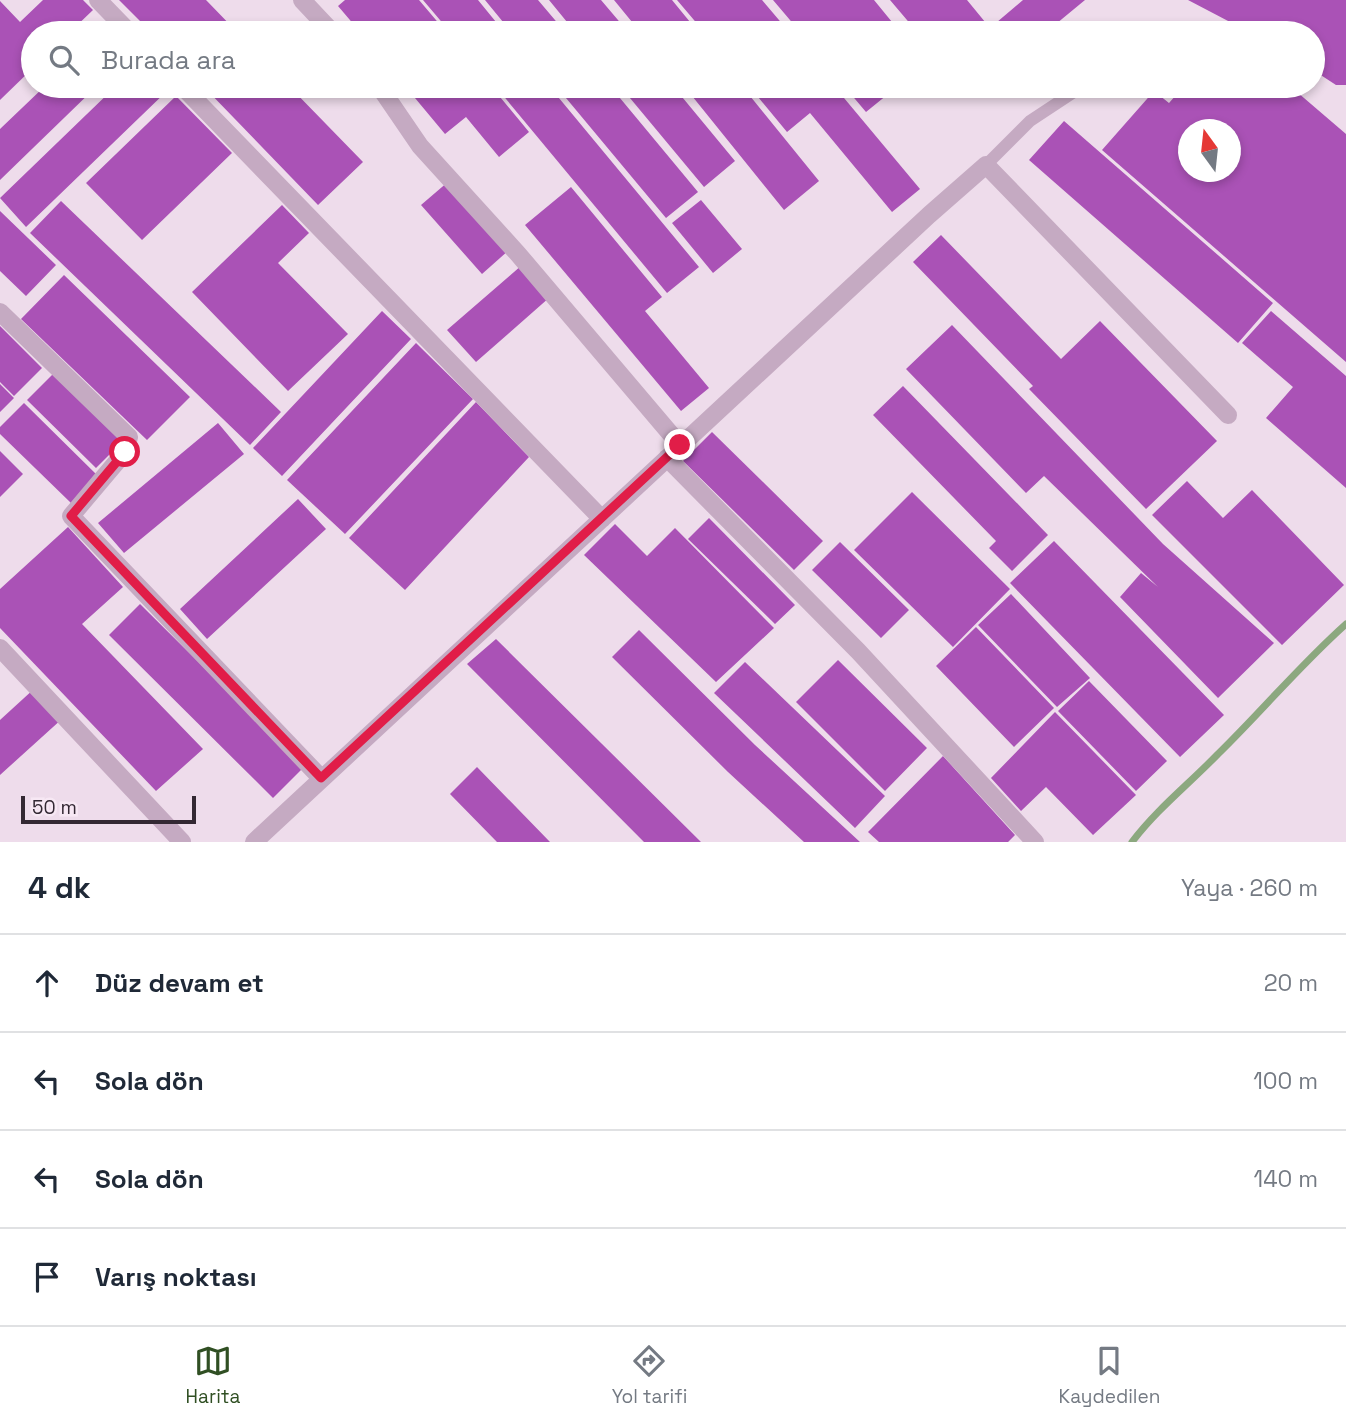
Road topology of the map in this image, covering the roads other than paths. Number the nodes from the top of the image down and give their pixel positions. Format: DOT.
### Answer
graph roads {
  1 [pos="98,0"];
  2 [pos="302,0"];
  3 [pos="118,21"];
  4 [pos="322,21"];
  5 [pos="194,98"];
  6 [pos="387,98"];
  7 [pos="1065,98"];
  8 [pos="986,165"];
  9 [pos="0,312"];
  10 [pos="1228,415"];
  11 [pos="680,445"];
  12 [pos="667,458"];
  13 [pos="602,519"];
  14 [pos="0,649"];
  15 [pos="321,778"];
  16 [pos="183,842"];
  17 [pos="254,842"];
  18 [pos="1035,842"];
  1 -- 3 [label="street"];
  2 -- 4 [label="street"];
  5 -- 13 [label="street"];
  6 -- 11 [label="street"];
  7 -- 8 [label="lane"];
  8 -- 10 [label="street"];
  8 -- 11 [label="street"];
  9 -- 15 [label="street"];
  11 -- 12 [label="street"];
  12 -- 13 [label="street"];
  12 -- 18 [label="street"];
  13 -- 15 [label="street"];
  14 -- 16 [label="street"];
  15 -- 17 [label="street"];
}
